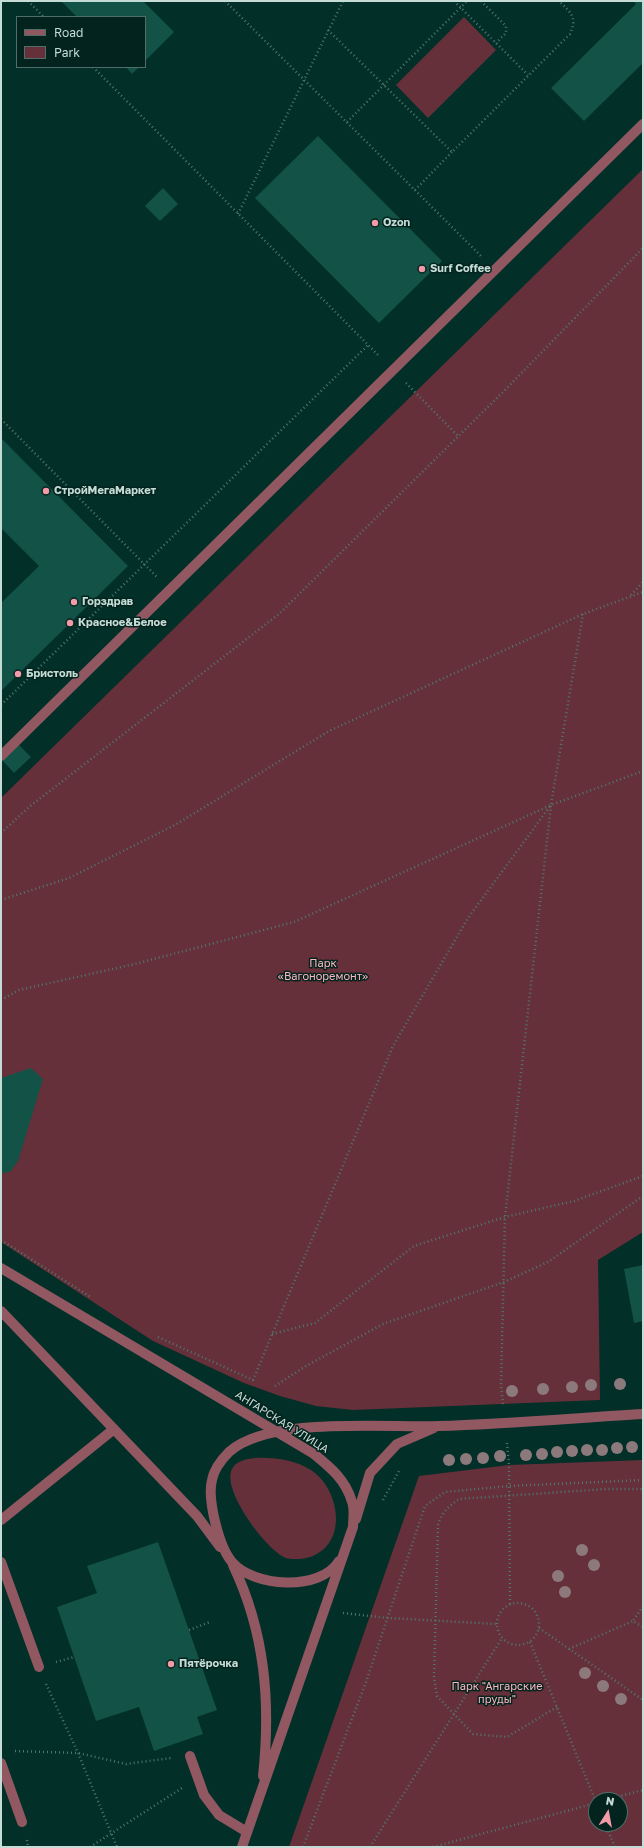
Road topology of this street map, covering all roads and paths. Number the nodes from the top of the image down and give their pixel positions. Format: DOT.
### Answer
graph roads {
  1 [pos="28,1"];
  2 [pos="225,1"];
  3 [pos="343,1"];
  4 [pos="454,1"];
  5 [pos="467,1"];
  6 [pos="481,1"];
  7 [pos="559,1"];
  8 [pos="460,7"];
  9 [pos="43,16"];
  10 [pos="328,30"];
  11 [pos="496,43"];
  12 [pos="94,68"];
  13 [pos="528,75"];
  14 [pos="304,80"];
  15 [pos="384,84"];
  16 [pos="346,122"];
  17 [pos="643,124"];
  18 [pos="452,152"];
  19 [pos="414,190"];
  20 [pos="238,214"];
  21 [pos="643,248"];
  22 [pos="494,270"];
  23 [pos="368,345"];
  24 [pos="394,371"];
  25 [pos="1,419"];
  26 [pos="458,436"];
  27 [pos="144,564"];
  28 [pos="643,582"];
  29 [pos="170,590"];
  30 [pos="643,592"];
  31 [pos="630,595"];
  32 [pos="583,614"];
  33 [pos="1,705"];
  34 [pos="1,756"];
  35 [pos="643,771"];
  36 [pos="551,805"];
  37 [pos="1,833"];
  38 [pos="1,900"];
  39 [pos="1,1000"];
  40 [pos="643,1176"];
  41 [pos="643,1196"];
  42 [pos="506,1217"];
  43 [pos="1,1240"];
  44 [pos="1,1268"];
  45 [pos="504,1282"];
  46 [pos="93,1298"];
  47 [pos="1,1311"];
  48 [pos="272,1334"];
  49 [pos="153,1335"];
  50 [pos="275,1386"];
  51 [pos="504,1408"];
  52 [pos="643,1414"];
  53 [pos="439,1426"];
  54 [pos="114,1430"];
  55 [pos="277,1432"];
  56 [pos="500,1443"];
  57 [pos="403,1465"];
  58 [pos="643,1480"];
  59 [pos="509,1486"];
  60 [pos="643,1489"];
  61 [pos="509,1496"];
  62 [pos="383,1501"];
  63 [pos="1,1520"];
  64 [pos="353,1527"];
  65 [pos="343,1555"];
  66 [pos="231,1561"];
  67 [pos="1,1562"];
  68 [pos="510,1604"];
  69 [pos="345,1606"];
  70 [pos="643,1606"];
  71 [pos="343,1613"];
  72 [pos="388,1618"];
  73 [pos="340,1620"];
  74 [pos="436,1620"];
  75 [pos="633,1621"];
  76 [pos="210,1622"];
  77 [pos="497,1624"];
  78 [pos="539,1628"];
  79 [pos="643,1628"];
  80 [pos="189,1630"];
  81 [pos="502,1638"];
  82 [pos="530,1642"];
  83 [pos="569,1649"];
  84 [pos="39,1667"];
  85 [pos="643,1700"];
  86 [pos="557,1707"];
  87 [pos="454,1716"];
  88 [pos="9,1750"];
  89 [pos="78,1753"];
  90 [pos="190,1756"];
  91 [pos="1,1763"];
  92 [pos="198,1778"];
  93 [pos="643,1790"];
  94 [pos="592,1792"];
  95 [pos="628,1794"];
  96 [pos="261,1795"];
  97 [pos="588,1804"];
  98 [pos="22,1822"];
  99 [pos="247,1832"];
  100 [pos="608,1832"];
  101 [pos="112,1834"];
  102 [pos="90,1847"];
  103 [pos="117,1847"];
  104 [pos="242,1847"];
  105 [pos="303,1847"];
  106 [pos="370,1847"];
  107 [pos="433,1847"];
  108 [pos="615,1847"];
  1 -- 9 [label="path"];
  2 -- 14 [label="path"];
  3 -- 10 [label="path"];
  4 -- 8 [label="path"];
  5 -- 8 [label="path"];
  6 -- 11 [label="path"];
  7 -- 13 [label="path"];
  8 -- 11 [label="path"];
  8 -- 15 [label="path"];
  10 -- 14 [label="path"];
  10 -- 15 [label="path"];
  11 -- 13 [label="path"];
  12 -- 20 [label="path"];
  13 -- 18 [label="path"];
  14 -- 16 [label="path"];
  14 -- 20 [label="path"];
  15 -- 16 [label="path"];
  15 -- 18 [label="path"];
  16 -- 19 [label="path"];
  17 -- 22 [label="street"];
  18 -- 19 [label="path"];
  19 -- 22 [label="path"];
  20 -- 23 [label="path"];
  21 -- 26 [label="path"];
  22 -- 24 [label="street"];
  23 -- 24 [label="path"];
  23 -- 27 [label="path"];
  24 -- 26 [label="path"];
  24 -- 29 [label="street"];
  25 -- 27 [label="path"];
  26 -- 37 [label="path"];
  27 -- 29 [label="path"];
  27 -- 33 [label="path"];
  28 -- 31 [label="path"];
  29 -- 34 [label="street"];
  30 -- 31 [label="path"];
  31 -- 32 [label="path"];
  32 -- 36 [label="path"];
  32 -- 38 [label="path"];
  35 -- 36 [label="path"];
  36 -- 39 [label="path"];
  36 -- 42 [label="path"];
  36 -- 48 [label="path"];
  40 -- 42 [label="path"];
  41 -- 45 [label="path"];
  42 -- 45 [label="path"];
  42 -- 48 [label="path"];
  43 -- 46 [label="path"];
  44 -- 55 [label="street, АНГАРСКАЯ УЛИЦА"];
  45 -- 50 [label="path"];
  45 -- 51 [label="path"];
  47 -- 54 [label="street, АНГАРСКАЯ УЛИЦА"];
  48 -- 49 [label="path"];
  52 -- 53 [label="street"];
  53 -- 55 [label="street"];
  53 -- 64 [label="street"];
  54 -- 63 [label="street"];
  54 -- 66 [label="street, АНГАРСКАЯ УЛИЦА"];
  55 -- 64 [label="street, АНГАРСКАЯ УЛИЦА"];
  55 -- 66 [label="street"];
  56 -- 59 [label="path"];
  57 -- 62 [label="path"];
  58 -- 59 [label="path"];
  59 -- 61 [label="path"];
  59 -- 72 [label="path"];
  60 -- 61 [label="path"];
  61 -- 68 [label="path"];
  61 -- 74 [label="path"];
  64 -- 65 [label="street, АНГАРСКАЯ УЛИЦА"];
  65 -- 66 [label="street"];
  65 -- 96 [label="street, АНГАРСКАЯ УЛИЦА"];
  66 -- 96 [label="street, АНГАРСКАЯ УЛИЦА"];
  67 -- 84 [label="street"];
  68 -- 77 [label="path"];
  68 -- 78 [label="path"];
  69 -- 71 [label="path"];
  70 -- 75 [label="path"];
  71 -- 72 [label="path"];
  71 -- 73 [label="path"];
  72 -- 74 [label="path"];
  72 -- 105 [label="path"];
  74 -- 77 [label="path"];
  74 -- 87 [label="path"];
  75 -- 79 [label="path"];
  75 -- 83 [label="path"];
  76 -- 80 [label="path"];
  77 -- 81 [label="path"];
  78 -- 82 [label="path"];
  78 -- 83 [label="path"];
  81 -- 82 [label="path"];
  81 -- 87 [label="path"];
  82 -- 86 [label="path"];
  83 -- 85 [label="path"];
  84 -- 89 [label="path"];
  86 -- 87 [label="path"];
  86 -- 94 [label="path"];
  87 -- 106 [label="path"];
  88 -- 89 [label="path"];
  89 -- 90 [label="path"];
  89 -- 101 [label="path"];
  90 -- 92 [label="street"];
  91 -- 98 [label="street"];
  92 -- 99 [label="street"];
  92 -- 101 [label="path"];
  93 -- 95 [label="path"];
  96 -- 99 [label="street, АНГАРСКАЯ УЛИЦА"];
  97 -- 107 [label="path"];
  99 -- 104 [label="street, АНГАРСКАЯ УЛИЦА"];
  100 -- 108 [label="path"];
  101 -- 102 [label="path"];
  101 -- 103 [label="path"];
}
